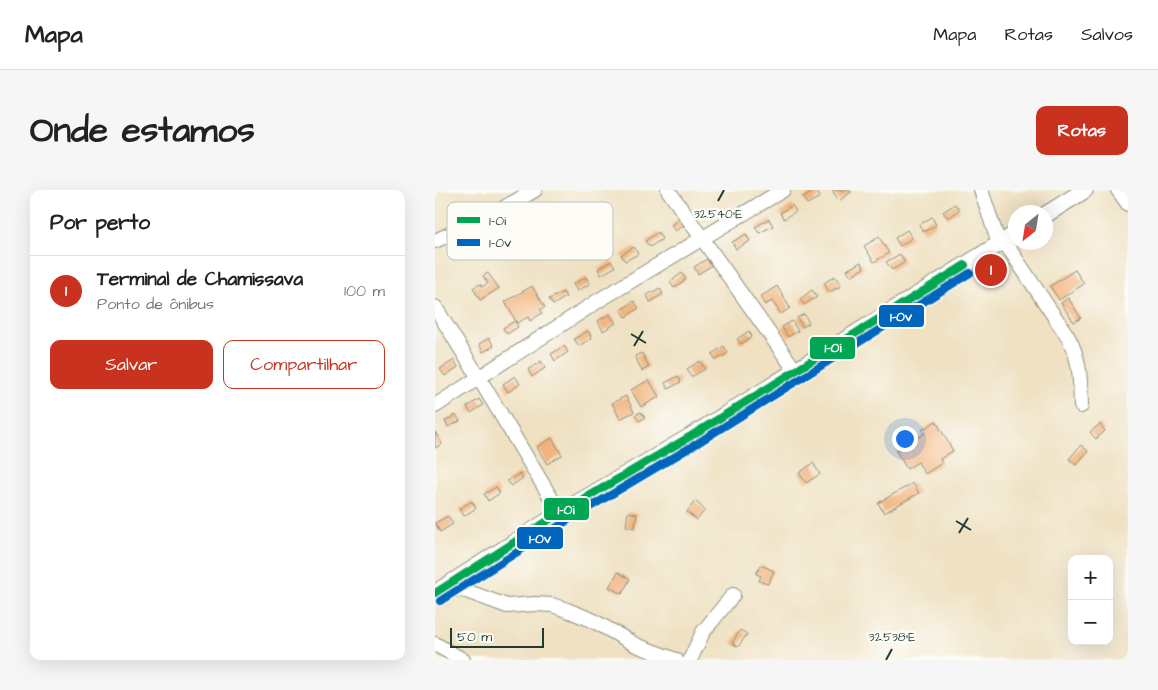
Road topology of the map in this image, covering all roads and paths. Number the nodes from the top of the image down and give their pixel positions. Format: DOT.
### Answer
graph roads {
  1 [pos="535,190"];
  2 [pos="668,190"];
  3 [pos="783,190"];
  4 [pos="981,190"];
  5 [pos="1085,190"];
  6 [pos="1117,190"];
  7 [pos="514,202"];
  8 [pos="1128,204"];
  9 [pos="1053,210"];
  10 [pos="447,235"];
  11 [pos="702,239"];
  12 [pos="1006,240"];
  13 [pos="435,241"];
  14 [pos="435,308"];
  15 [pos="795,370"];
  16 [pos="479,378"];
  17 [pos="435,406"];
  18 [pos="1081,406"];
  19 [pos="561,513"];
  20 [pos="440,590"];
  21 [pos="733,595"];
  22 [pos="435,644"];
  23 [pos="463,660"];
  24 [pos="676,660"];
  25 [pos="690,660"];
  1 -- 7 [label="street"];
  2 -- 11 [label="street"];
  3 -- 11 [label="street"];
  4 -- 12 [label="street"];
  5 -- 9 [label="street"];
  6 -- 8 [label="street"];
  10 -- 13 [label="street"];
  11 -- 15 [label="street"];
  11 -- 16 [label="street"];
  12 -- 15 [label="street"];
  12 -- 18 [label="street"];
  14 -- 16 [label="street"];
  15 -- 19 [label="street"];
  16 -- 17 [label="street"];
  16 -- 19 [label="street"];
  19 -- 20 [label="street"];
  20 -- 24 [label="street"];
  21 -- 25 [label="street"];
  22 -- 23 [label="street"];
}
